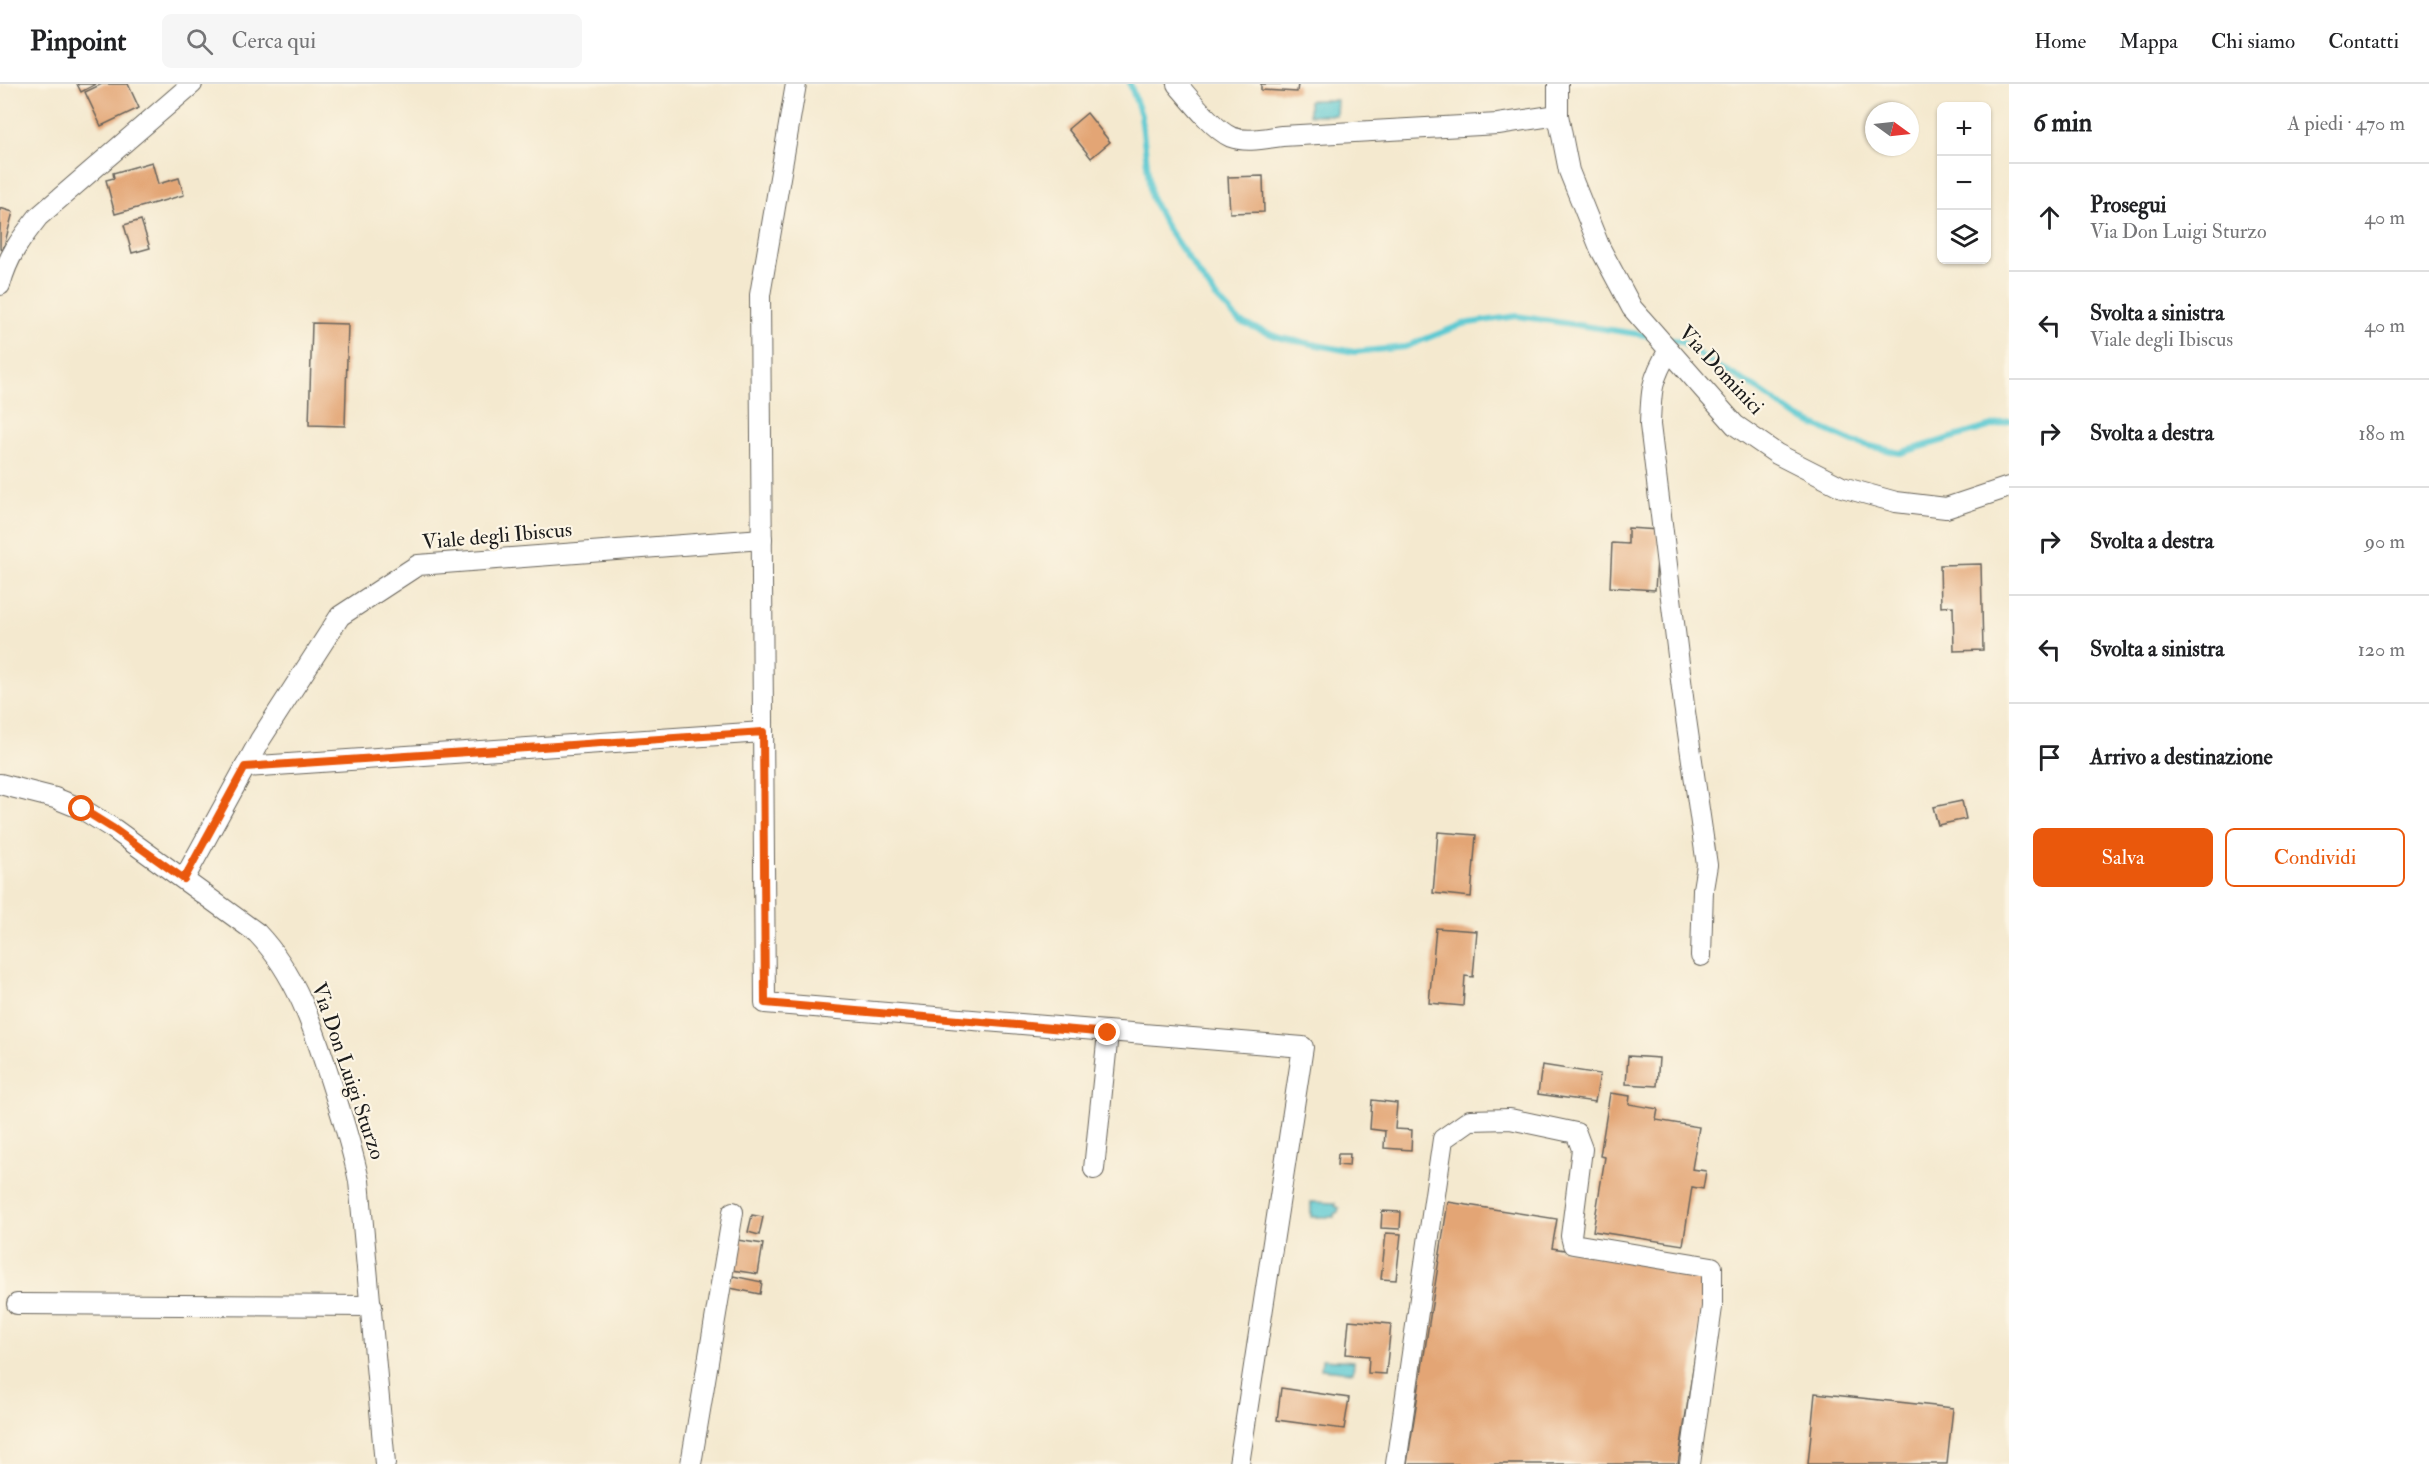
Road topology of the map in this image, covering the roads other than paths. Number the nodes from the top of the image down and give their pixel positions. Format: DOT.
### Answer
graph roads {
  1 [pos="192,84"];
  2 [pos="796,84"];
  3 [pos="1177,84"];
  4 [pos="1558,84"];
  5 [pos="1558,115"];
  6 [pos="0,285"];
  7 [pos="1667,348"];
  8 [pos="2009,487"];
  9 [pos="762,539"];
  10 [pos="763,732"];
  11 [pos="245,767"];
  12 [pos="0,784"];
  13 [pos="184,879"];
  14 [pos="1701,956"];
  15 [pos="1108,1033"];
  16 [pos="1094,1169"];
  17 [pos="733,1212"];
  18 [pos="17,1304"];
  19 [pos="372,1306"];
  20 [pos="385,1464"];
  21 [pos="691,1464"];
  22 [pos="1239,1464"];
  23 [pos="1396,1464"];
  24 [pos="1690,1464"];
  1 -- 6 [label="street"];
  2 -- 9 [label="street"];
  3 -- 5 [label="street"];
  4 -- 5 [label="street, Via Dominici"];
  5 -- 7 [label="street, Via Dominici"];
  7 -- 8 [label="street, Via Dominici"];
  7 -- 14 [label="street"];
  9 -- 10 [label="street"];
  9 -- 11 [label="street, Viale degli Ibiscus"];
  10 -- 11 [label="street"];
  10 -- 15 [label="street"];
  11 -- 13 [label="street, Viale degli Ibiscus"];
  12 -- 13 [label="street, Via Don Luigi Sturzo"];
  13 -- 19 [label="street, Via Don Luigi Sturzo"];
  15 -- 16 [label="street"];
  15 -- 22 [label="street"];
  17 -- 21 [label="street"];
  18 -- 19 [label="street"];
  19 -- 20 [label="street, Via Don Luigi Sturzo"];
  23 -- 24 [label="street"];
}
